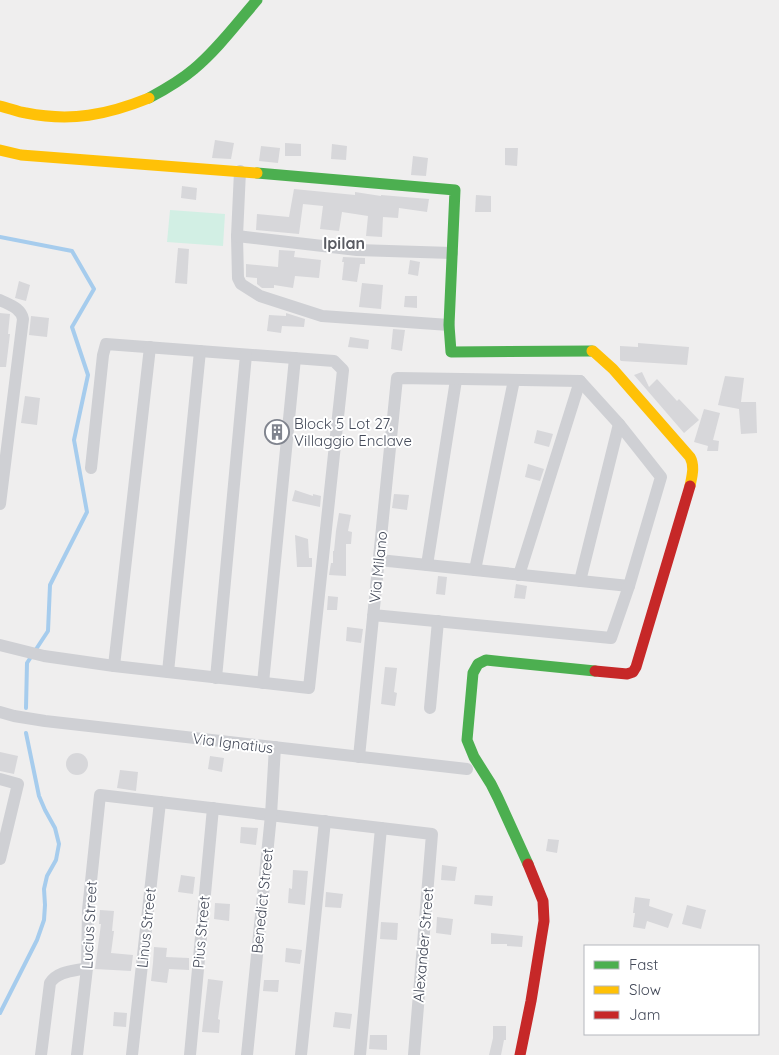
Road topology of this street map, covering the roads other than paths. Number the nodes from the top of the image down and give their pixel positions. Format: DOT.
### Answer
graph roads {
  1 [pos="257,0"];
  2 [pos="0,106"];
  3 [pos="0,150"];
  4 [pos="240,171"];
  5 [pos="237,236"];
  6 [pos="452,253"];
  7 [pos="0,300"];
  8 [pos="449,325"];
  9 [pos="150,347"];
  10 [pos="200,351"];
  11 [pos="246,355"];
  12 [pos="296,358"];
  13 [pos="456,380"];
  14 [pos="514,380"];
  15 [pos="580,381"];
  16 [pos="619,424"];
  17 [pos="91,468"];
  18 [pos="0,504"];
  19 [pos="379,560"];
  20 [pos="426,565"];
  21 [pos="475,570"];
  22 [pos="519,575"];
  23 [pos="580,581"];
  24 [pos="629,586"];
  25 [pos="373,615"];
  26 [pos="438,621"];
  27 [pos="0,644"];
  28 [pos="114,666"];
  29 [pos="168,672"];
  30 [pos="216,678"];
  31 [pos="263,683"];
  32 [pos="430,708"];
  33 [pos="0,712"];
  34 [pos="275,747"];
  35 [pos="360,757"];
  36 [pos="467,769"];
  37 [pos="0,779"];
  38 [pos="160,802"];
  39 [pos="213,808"];
  40 [pos="271,815"];
  41 [pos="325,822"];
  42 [pos="381,828"];
  43 [pos="0,859"];
  44 [pos="87,968"];
  45 [pos="41,1055"];
  46 [pos="77,1055"];
  47 [pos="132,1055"];
  48 [pos="190,1055"];
  49 [pos="247,1055"];
  50 [pos="301,1055"];
  51 [pos="360,1055"];
  52 [pos="414,1055"];
  53 [pos="520,1055"];
  1 -- 2 [label="street"];
  3 -- 4 [label="street"];
  4 -- 5 [label="street"];
  4 -- 6 [label="street"];
  5 -- 6 [label="street"];
  5 -- 8 [label="street"];
  6 -- 8 [label="street"];
  7 -- 18 [label="street"];
  8 -- 53 [label="street"];
  9 -- 10 [label="street"];
  9 -- 17 [label="street"];
  9 -- 28 [label="street"];
  10 -- 11 [label="street"];
  10 -- 29 [label="street"];
  11 -- 12 [label="street"];
  11 -- 30 [label="street"];
  12 -- 31 [label="street"];
  12 -- 31 [label="street"];
  13 -- 14 [label="street"];
  13 -- 19 [label="street, Via Milano"];
  13 -- 20 [label="street"];
  14 -- 15 [label="street"];
  14 -- 21 [label="street"];
  15 -- 16 [label="street"];
  15 -- 22 [label="street"];
  16 -- 23 [label="street"];
  16 -- 24 [label="street"];
  19 -- 20 [label="street"];
  19 -- 25 [label="street, Via Milano"];
  20 -- 21 [label="street"];
  21 -- 22 [label="street"];
  22 -- 23 [label="street"];
  23 -- 24 [label="street"];
  24 -- 26 [label="street"];
  25 -- 26 [label="street"];
  25 -- 35 [label="street, Via Milano"];
  26 -- 32 [label="street"];
  27 -- 28 [label="street"];
  28 -- 29 [label="street"];
  29 -- 30 [label="street"];
  30 -- 31 [label="street"];
  33 -- 34 [label="street, Via Ignatius"];
  34 -- 35 [label="street, Via Ignatius"];
  34 -- 40 [label="street, Benedict Street"];
  35 -- 36 [label="street, Via Ignatius"];
  37 -- 43 [label="street"];
  38 -- 39 [label="street"];
  38 -- 44 [label="street, Lucius Street"];
  38 -- 47 [label="street, Linus Street"];
  39 -- 40 [label="street"];
  39 -- 48 [label="street, Pius Street"];
  40 -- 41 [label="street"];
  40 -- 49 [label="street, Benedict Street"];
  41 -- 42 [label="street"];
  41 -- 50 [label="street"];
  42 -- 51 [label="street"];
  42 -- 52 [label="street, Alexander Street"];
  44 -- 45 [label="street"];
  44 -- 46 [label="street, Lucius Street"];
}
